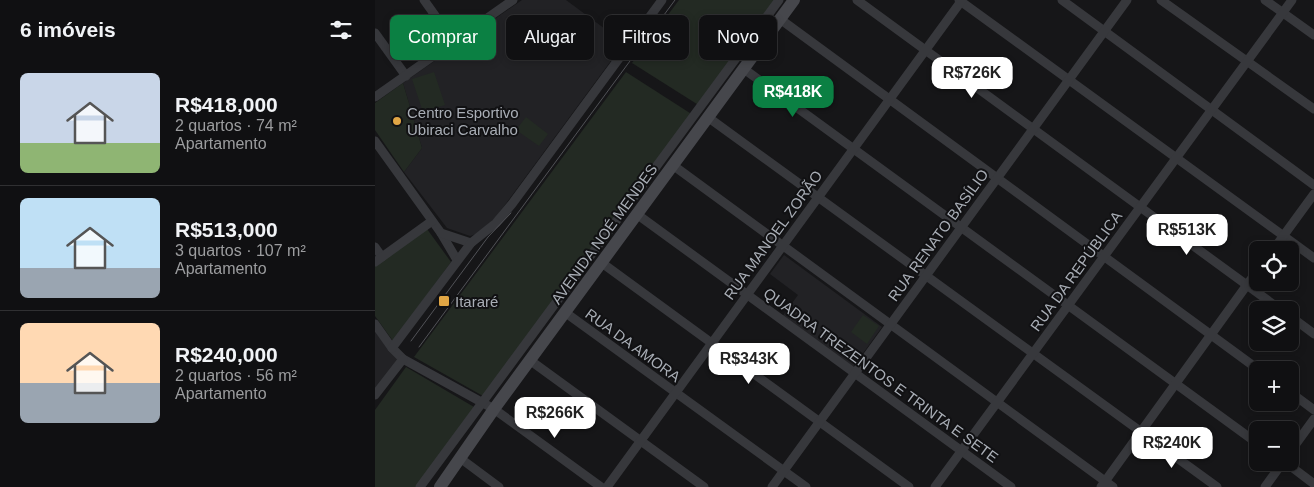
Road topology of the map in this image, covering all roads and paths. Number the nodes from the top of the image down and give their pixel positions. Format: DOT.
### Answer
graph roads {
  1 [pos="424,0"];
  2 [pos="513,0"];
  3 [pos="662,0"];
  4 [pos="779,0"];
  5 [pos="794,0"];
  6 [pos="857,0"];
  7 [pos="1062,0"];
  8 [pos="1127,0"];
  9 [pos="1161,0"];
  10 [pos="1265,0"];
  11 [pos="1293,0"];
  12 [pos="961,1"];
  13 [pos="502,3"];
  14 [pos="1283,13"];
  15 [pos="435,15"];
  16 [pos="487,15"];
  17 [pos="780,19"];
  18 [pos="1105,31"];
  19 [pos="375,33"];
  20 [pos="1314,35"];
  21 [pos="926,50"];
  22 [pos="429,60"];
  23 [pos="1247,61"];
  24 [pos="744,69"];
  25 [pos="406,76"];
  26 [pos="1069,80"];
  27 [pos="375,97"];
  28 [pos="889,100"];
  29 [pos="1211,109"];
  30 [pos="1314,109"];
  31 [pos="709,118"];
  32 [pos="1033,129"];
  33 [pos="375,141"];
  34 [pos="855,148"];
  35 [pos="1175,159"];
  36 [pos="674,166"];
  37 [pos="997,177"];
  38 [pos="1314,185"];
  39 [pos="1314,194"];
  40 [pos="819,197"];
  41 [pos="1140,208"];
  42 [pos="638,215"];
  43 [pos="432,221"];
  44 [pos="962,227"];
  45 [pos="441,232"];
  46 [pos="1284,235"];
  47 [pos="1280,241"];
  48 [pos="471,243"];
  49 [pos="783,246"];
  50 [pos="375,247"];
  51 [pos="1104,256"];
  52 [pos="1314,258"];
  53 [pos="379,259"];
  54 [pos="457,260"];
  55 [pos="602,263"];
  56 [pos="926,276"];
  57 [pos="1248,285"];
  58 [pos="748,294"];
  59 [pos="1269,301"];
  60 [pos="1069,305"];
  61 [pos="566,313"];
  62 [pos="1299,323"];
  63 [pos="375,324"];
  64 [pos="890,324"];
  65 [pos="1314,334"];
  66 [pos="1211,335"];
  67 [pos="711,343"];
  68 [pos="392,348"];
  69 [pos="1033,353"];
  70 [pos="403,359"];
  71 [pos="531,361"];
  72 [pos="1249,363"];
  73 [pos="855,372"];
  74 [pos="1176,384"];
  75 [pos="676,393"];
  76 [pos="375,395"];
  77 [pos="1299,399"];
  78 [pos="482,402"];
  79 [pos="997,403"];
  80 [pos="494,409"];
  81 [pos="1314,410"];
  82 [pos="1314,419"];
  83 [pos="819,422"];
  84 [pos="1141,432"];
  85 [pos="1249,437"];
  86 [pos="1299,440"];
  87 [pos="640,441"];
  88 [pos="961,451"];
  89 [pos="460,458"];
  90 [pos="784,471"];
  91 [pos="1277,471"];
  92 [pos="1296,471"];
  93 [pos="1103,484"];
  94 [pos="1314,484"];
  95 [pos="420,487"];
  96 [pos="440,487"];
  97 [pos="499,487"];
  98 [pos="601,487"];
  99 [pos="607,487"];
  100 [pos="703,487"];
  101 [pos="772,487"];
  102 [pos="806,487"];
  103 [pos="909,487"];
  104 [pos="935,487"];
  105 [pos="1011,487"];
  106 [pos="1113,487"];
  107 [pos="1217,487"];
  108 [pos="1265,487"];
  1 -- 15 [label="street"];
  2 -- 13 [label="street"];
  3 -- 48 [label="street"];
  4 -- 78 [label="street"];
  5 -- 17 [label="main road, AVENIDA NOÉ MENDES"];
  6 -- 21 [label="street"];
  7 -- 18 [label="street"];
  8 -- 18 [label="street, RUA RENATO BASÍLIO"];
  9 -- 23 [label="street"];
  10 -- 14 [label="street"];
  11 -- 14 [label="street, RUA DA REPÚBLICA"];
  12 -- 21 [label="street, RUA MANOEL ZORÃO"];
  12 -- 26 [label="street"];
  13 -- 16 [label="street"];
  14 -- 20 [label="street"];
  14 -- 23 [label="street, RUA DA REPÚBLICA"];
  17 -- 24 [label="main road, AVENIDA NOÉ MENDES"];
  17 -- 28 [label="street"];
  18 -- 26 [label="street, RUA RENATO BASÍLIO"];
  18 -- 29 [label="street"];
  19 -- 25 [label="street"];
  21 -- 28 [label="street, RUA MANOEL ZORÃO"];
  21 -- 32 [label="street"];
  22 -- 25 [label="street"];
  23 -- 29 [label="street, RUA DA REPÚBLICA"];
  23 -- 30 [label="street"];
  24 -- 31 [label="main road, AVENIDA NOÉ MENDES"];
  24 -- 34 [label="street"];
  25 -- 27 [label="street"];
  26 -- 32 [label="street, RUA RENATO BASÍLIO"];
  26 -- 35 [label="street"];
  28 -- 34 [label="street, RUA MANOEL ZORÃO"];
  28 -- 37 [label="street"];
  29 -- 35 [label="street, RUA DA REPÚBLICA"];
  29 -- 38 [label="street"];
  31 -- 36 [label="main road, AVENIDA NOÉ MENDES"];
  31 -- 40 [label="street"];
  32 -- 37 [label="street, RUA RENATO BASÍLIO"];
  32 -- 41 [label="street"];
  33 -- 43 [label="street"];
  34 -- 40 [label="street, RUA MANOEL ZORÃO"];
  34 -- 44 [label="street"];
  35 -- 41 [label="street, RUA DA REPÚBLICA"];
  35 -- 46 [label="street"];
  36 -- 42 [label="main road, AVENIDA NOÉ MENDES"];
  36 -- 49 [label="street"];
  37 -- 44 [label="street, RUA RENATO BASÍLIO"];
  37 -- 51 [label="street"];
  39 -- 46 [label="street"];
  40 -- 49 [label="street, RUA MANOEL ZORÃO"];
  40 -- 56 [label="street"];
  41 -- 51 [label="street, RUA DA REPÚBLICA"];
  41 -- 57 [label="street"];
  42 -- 55 [label="main road, AVENIDA NOÉ MENDES"];
  42 -- 58 [label="street, QUADRA TREZENTOS E TRINTA E SETE"];
  43 -- 45 [label="street"];
  43 -- 53 [label="street"];
  44 -- 56 [label="street, RUA RENATO BASÍLIO"];
  44 -- 60 [label="street"];
  45 -- 48 [label="street"];
  45 -- 54 [label="street"];
  46 -- 47 [label="street"];
  46 -- 52 [label="street"];
  48 -- 54 [label="street"];
  49 -- 58 [label="street, RUA MANOEL ZORÃO"];
  49 -- 64 [label="street"];
  50 -- 53 [label="street"];
  51 -- 60 [label="street, RUA DA REPÚBLICA"];
  51 -- 66 [label="street"];
  54 -- 68 [label="street"];
  55 -- 61 [label="main road, AVENIDA NOÉ MENDES"];
  55 -- 67 [label="street"];
  56 -- 64 [label="street, RUA RENATO BASÍLIO"];
  56 -- 69 [label="street"];
  57 -- 59 [label="street"];
  57 -- 66 [label="street"];
  58 -- 67 [label="street, RUA MANOEL ZORÃO"];
  58 -- 73 [label="street, QUADRA TREZENTOS E TRINTA E SETE"];
  60 -- 69 [label="street, RUA DA REPÚBLICA"];
  60 -- 74 [label="street"];
  61 -- 71 [label="main road, AVENIDA NOÉ MENDES"];
  61 -- 75 [label="street, RUA DA AMORA"];
  62 -- 65 [label="street"];
  63 -- 68 [label="street"];
  64 -- 73 [label="street, RUA RENATO BASÍLIO"];
  64 -- 79 [label="street"];
  66 -- 72 [label="street"];
  66 -- 74 [label="street"];
  67 -- 75 [label="street, RUA MANOEL ZORÃO"];
  67 -- 83 [label="street"];
  68 -- 70 [label="street"];
  69 -- 79 [label="street, RUA DA REPÚBLICA"];
  69 -- 84 [label="street"];
  70 -- 76 [label="street"];
  70 -- 78 [label="street"];
  71 -- 80 [label="main road, AVENIDA NOÉ MENDES"];
  71 -- 87 [label="street"];
  73 -- 83 [label="street, RUA RENATO BASÍLIO"];
  73 -- 88 [label="street, QUADRA TREZENTOS E TRINTA E SETE"];
  74 -- 84 [label="street"];
  74 -- 85 [label="street"];
  75 -- 87 [label="street, RUA MANOEL ZORÃO"];
  75 -- 90 [label="street, RUA DA AMORA"];
  77 -- 81 [label="street"];
  78 -- 80 [label="street"];
  78 -- 95 [label="street"];
  79 -- 88 [label="street, RUA DA REPÚBLICA"];
  79 -- 93 [label="street"];
  80 -- 89 [label="main road, AVENIDA NOÉ MENDES"];
  80 -- 98 [label="street"];
  82 -- 86 [label="street"];
  83 -- 90 [label="street, RUA RENATO BASÍLIO"];
  83 -- 103 [label="street"];
  84 -- 93 [label="street"];
  84 -- 107 [label="street"];
  87 -- 99 [label="street, RUA MANOEL ZORÃO"];
  87 -- 100 [label="street"];
  88 -- 104 [label="street, RUA DA REPÚBLICA"];
  88 -- 105 [label="street, QUADRA TREZENTOS E TRINTA E SETE"];
  89 -- 96 [label="main road, AVENIDA NOÉ MENDES"];
  89 -- 97 [label="street"];
  90 -- 101 [label="street, RUA RENATO BASÍLIO"];
  90 -- 102 [label="street, RUA DA AMORA"];
  91 -- 108 [label="street"];
  92 -- 94 [label="street"];
  93 -- 106 [label="street"];
}
